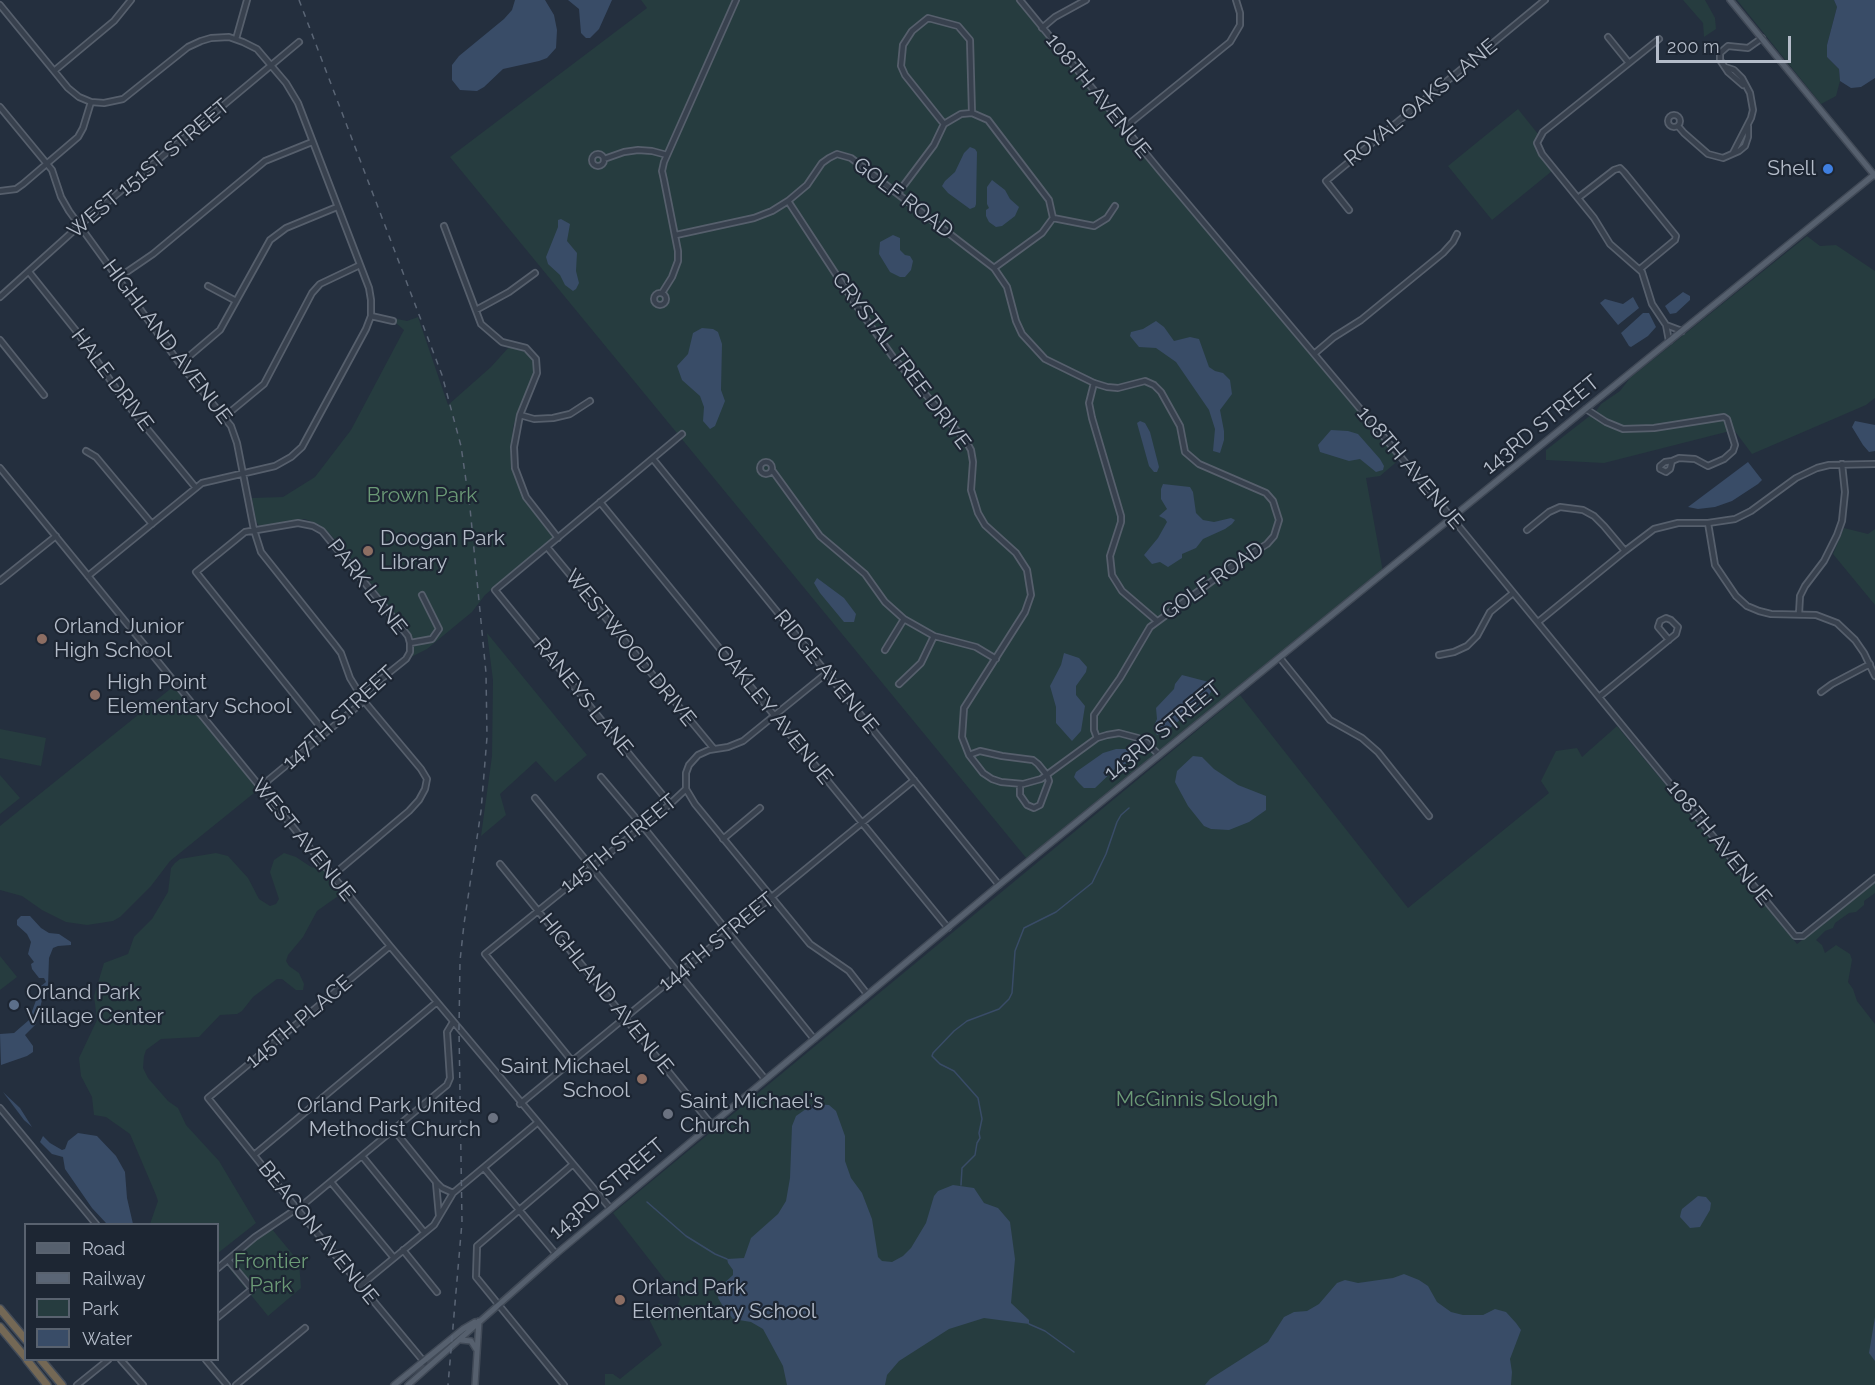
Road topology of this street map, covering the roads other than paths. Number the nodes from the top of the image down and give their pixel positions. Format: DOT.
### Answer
graph roads {
  1 [pos="131,0"];
  2 [pos="247,0"];
  3 [pos="736,0"];
  4 [pos="1020,0"];
  5 [pos="1086,0"];
  6 [pos="1236,0"];
  7 [pos="1545,0"];
  8 [pos="1731,0"];
  9 [pos="0,5"];
  10 [pos="1042,28"];
  11 [pos="1608,37"];
  12 [pos="1762,38"];
  13 [pos="236,39"];
  14 [pos="1659,39"];
  15 [pos="299,42"];
  16 [pos="1629,63"];
  17 [pos="272,65"];
  18 [pos="54,71"];
  19 [pos="91,102"];
  20 [pos="0,107"];
  21 [pos="972,113"];
  22 [pos="944,124"];
  23 [pos="1678,126"];
  24 [pos="1124,128"];
  25 [pos="312,142"];
  26 [pos="667,155"];
  27 [pos="604,159"];
  28 [pos="47,163"];
  29 [pos="1875,175"];
  30 [pos="0,191"];
  31 [pos="898,193"];
  32 [pos="1578,198"];
  33 [pos="788,201"];
  34 [pos="1115,206"];
  35 [pos="337,207"];
  36 [pos="1349,210"];
  37 [pos="1053,218"];
  38 [pos="80,225"];
  39 [pos="444,226"];
  40 [pos="1457,234"];
  41 [pos="676,235"];
  42 [pos="360,265"];
  43 [pos="994,267"];
  44 [pos="1640,269"];
  45 [pos="29,272"];
  46 [pos="535,273"];
  47 [pos="118,278"];
  48 [pos="208,286"];
  49 [pos="662,293"];
  50 [pos="0,297"];
  51 [pos="236,301"];
  52 [pos="476,310"];
  53 [pos="370,316"];
  54 [pos="393,321"];
  55 [pos="1666,325"];
  56 [pos="1682,331"];
  57 [pos="0,340"];
  58 [pos="1669,341"];
  59 [pos="1314,354"];
  60 [pos="180,364"];
  61 [pos="1094,383"];
  62 [pos="44,395"];
  63 [pos="590,401"];
  64 [pos="1586,409"];
  65 [pos="520,415"];
  66 [pos="224,417"];
  67 [pos="682,434"];
  68 [pos="86,451"];
  69 [pos="653,459"];
  70 [pos="1672,461"];
  71 [pos="1842,464"];
  72 [pos="1875,464"];
  73 [pos="0,468"];
  74 [pos="772,470"];
  75 [pos="243,472"];
  76 [pos="196,488"];
  77 [pos="600,502"];
  78 [pos="1452,518"];
  79 [pos="1708,523"];
  80 [pos="152,524"];
  81 [pos="254,530"];
  82 [pos="1527,530"];
  83 [pos="56,536"];
  84 [pos="558,538"];
  85 [pos="547,547"];
  86 [pos="1624,551"];
  87 [pos="88,576"];
  88 [pos="1,577"];
  89 [pos="1513,593"];
  90 [pos="422,595"];
  91 [pos="1799,614"];
  92 [pos="904,619"];
  93 [pos="1157,621"];
  94 [pos="1538,622"];
  95 [pos="934,636"];
  96 [pos="1669,640"];
  97 [pos="410,643"];
  98 [pos="885,650"];
  99 [pos="1439,655"];
  100 [pos="1280,658"];
  101 [pos="996,659"];
  102 [pos="1870,664"];
  103 [pos="828,672"];
  104 [pos="1875,676"];
  105 [pos="899,684"];
  106 [pos="1821,692"];
  107 [pos="1599,697"];
  108 [pos="364,701"];
  109 [pos="775,716"];
  110 [pos="325,733"];
  111 [pos="1097,738"];
  112 [pos="714,749"];
  113 [pos="969,755"];
  114 [pos="1159,755"];
  115 [pos="1047,775"];
  116 [pos="601,777"];
  117 [pos="914,780"];
  118 [pos="1020,784"];
  119 [pos="260,787"];
  120 [pos="686,789"];
  121 [pos="535,798"];
  122 [pos="670,804"];
  123 [pos="760,808"];
  124 [pos="1429,816"];
  125 [pos="862,824"];
  126 [pos="642,826"];
  127 [pos="723,839"];
  128 [pos="500,864"];
  129 [pos="591,866"];
  130 [pos="333,875"];
  131 [pos="1875,878"];
  132 [pos="999,885"];
  133 [pos="772,897"];
  134 [pos="538,910"];
  135 [pos="948,928"];
  136 [pos="728,933"];
  137 [pos="390,946"];
  138 [pos="678,974"];
  139 [pos="867,994"];
  140 [pos="436,1002"];
  141 [pos="625,1018"];
  142 [pos="453,1022"];
  143 [pos="814,1039"];
  144 [pos="572,1061"];
  145 [pos="765,1079"];
  146 [pos="208,1098"];
  147 [pos="520,1104"];
  148 [pos="0,1108"];
  149 [pos="537,1123"];
  150 [pos="711,1124"];
  151 [pos="394,1130"];
  152 [pos="254,1155"];
  153 [pos="362,1156"];
  154 [pos="572,1165"];
  155 [pos="484,1168"];
  156 [pos="331,1182"];
  157 [pos="436,1182"];
  158 [pos="453,1193"];
  159 [pos="610,1208"];
  160 [pos="297,1209"];
  161 [pos="519,1210"];
  162 [pos="438,1219"];
  163 [pos="95,1223"];
  164 [pos="424,1232"];
  165 [pos="403,1250"];
  166 [pos="556,1254"];
  167 [pos="394,1258"];
  168 [pos="228,1260"];
  169 [pos="219,1267"];
  170 [pos="360,1286"];
  171 [pos="437,1292"];
  172 [pos="498,1304"];
  173 [pos="0,1309"];
  174 [pos="219,1316"];
  175 [pos="479,1320"];
  176 [pos="0,1327"];
  177 [pos="304,1328"];
  178 [pos="24,1338"];
  179 [pos="457,1343"];
  180 [pos="476,1351"];
  181 [pos="24,1356"];
  182 [pos="28,1361"];
  183 [pos="43,1361"];
  184 [pos="106,1361"];
  185 [pos="124,1361"];
  186 [pos="208,1361"];
  187 [pos="424,1361"];
  188 [pos="429,1367"];
  189 [pos="47,1385"];
  190 [pos="62,1385"];
  191 [pos="77,1385"];
  192 [pos="143,1385"];
  193 [pos="227,1385"];
  194 [pos="236,1385"];
  195 [pos="394,1385"];
  196 [pos="408,1385"];
  197 [pos="475,1385"];
  198 [pos="564,1385"];
  1 -- 18 [label="street"];
  2 -- 13 [label="street"];
  3 -- 26 [label="street"];
  4 -- 10 [label="street, 108TH AVENUE"];
  5 -- 10 [label="street"];
  6 -- 24 [label="street"];
  7 -- 36 [label="street, ROYAL OAKS LANE"];
  8 -- 12 [label="main road"];
  9 -- 18 [label="street"];
  10 -- 24 [label="street, 108TH AVENUE"];
  11 -- 16 [label="street"];
  12 -- 23 [label="street"];
  12 -- 29 [label="main road"];
  13 -- 17 [label="street"];
  13 -- 19 [label="street"];
  14 -- 16 [label="street"];
  15 -- 17 [label="street, WEST 151ST STREET"];
  16 -- 32 [label="street"];
  17 -- 25 [label="street"];
  17 -- 38 [label="street, WEST 151ST STREET"];
  18 -- 19 [label="street"];
  19 -- 28 [label="street"];
  20 -- 28 [label="street, HIGHLAND AVENUE"];
  21 -- 22 [label="street"];
  21 -- 22 [label="street"];
  21 -- 37 [label="street"];
  22 -- 31 [label="street"];
  24 -- 59 [label="street, 108TH AVENUE"];
  25 -- 35 [label="street"];
  25 -- 47 [label="street"];
  26 -- 27 [label="street"];
  26 -- 41 [label="street"];
  28 -- 30 [label="street"];
  28 -- 38 [label="street, HIGHLAND AVENUE"];
  29 -- 56 [label="main road, 143RD STREET"];
  31 -- 33 [label="street, GOLF ROAD"];
  31 -- 43 [label="street, GOLF ROAD"];
  32 -- 44 [label="street"];
  32 -- 44 [label="street"];
  33 -- 41 [label="street"];
  33 -- 101 [label="street, CRYSTAL TREE DRIVE"];
  34 -- 37 [label="street"];
  35 -- 42 [label="street"];
  35 -- 51 [label="street"];
  37 -- 43 [label="street"];
  38 -- 45 [label="street, WEST 151ST STREET"];
  38 -- 47 [label="street, HIGHLAND AVENUE"];
  39 -- 52 [label="street"];
  40 -- 59 [label="street"];
  41 -- 49 [label="street"];
  42 -- 53 [label="street"];
  42 -- 66 [label="street"];
  43 -- 61 [label="street, GOLF ROAD"];
  44 -- 55 [label="street"];
  45 -- 50 [label="street, WEST 151ST STREET"];
  45 -- 76 [label="street, HALE DRIVE"];
  46 -- 52 [label="street"];
  47 -- 60 [label="street, HIGHLAND AVENUE"];
  48 -- 51 [label="street"];
  51 -- 60 [label="street"];
  52 -- 65 [label="street"];
  53 -- 54 [label="street"];
  53 -- 75 [label="street"];
  55 -- 56 [label="street"];
  55 -- 58 [label="street"];
  56 -- 58 [label="main road, 143RD STREET"];
  57 -- 62 [label="street"];
  58 -- 64 [label="main road, 143RD STREET"];
  59 -- 78 [label="street, 108TH AVENUE"];
  60 -- 66 [label="street, HIGHLAND AVENUE"];
  61 -- 93 [label="street"];
  61 -- 93 [label="street, GOLF ROAD"];
  63 -- 65 [label="street"];
  64 -- 70 [label="street"];
  64 -- 78 [label="main road, 143RD STREET"];
  65 -- 84 [label="street"];
  66 -- 75 [label="street, HIGHLAND AVENUE"];
  67 -- 69 [label="street"];
  68 -- 80 [label="street"];
  69 -- 77 [label="street"];
  69 -- 103 [label="street, RIDGE AVENUE"];
  71 -- 72 [label="street"];
  71 -- 79 [label="street"];
  71 -- 91 [label="street"];
  73 -- 83 [label="street, WEST AVENUE"];
  74 -- 92 [label="street"];
  75 -- 76 [label="street"];
  75 -- 81 [label="street, HIGHLAND AVENUE"];
  76 -- 80 [label="street"];
  77 -- 84 [label="street"];
  77 -- 109 [label="street, OAKLEY AVENUE"];
  78 -- 89 [label="street, 108TH AVENUE"];
  78 -- 100 [label="main road, 143RD STREET"];
  79 -- 86 [label="street"];
  79 -- 91 [label="street"];
  80 -- 87 [label="street"];
  81 -- 97 [label="street, PARK LANE"];
  81 -- 108 [label="street, HIGHLAND AVENUE"];
  81 -- 110 [label="street"];
  82 -- 86 [label="street"];
  83 -- 87 [label="street, WEST AVENUE"];
  83 -- 88 [label="street"];
  84 -- 85 [label="street"];
  85 -- 112 [label="street, WESTWOOD DRIVE"];
  85 -- 122 [label="street, RANEYS LANE"];
  86 -- 94 [label="street"];
  87 -- 119 [label="street, WEST AVENUE"];
  89 -- 94 [label="street, 108TH AVENUE"];
  89 -- 99 [label="street"];
  90 -- 97 [label="street"];
  91 -- 102 [label="street"];
  92 -- 95 [label="street"];
  92 -- 98 [label="street"];
  93 -- 111 [label="street, GOLF ROAD"];
  94 -- 107 [label="street, 108TH AVENUE"];
  95 -- 101 [label="street"];
  95 -- 105 [label="street"];
  96 -- 96 [label="street"];
  96 -- 107 [label="street"];
  97 -- 108 [label="street, 147TH STREET"];
  100 -- 114 [label="main road, 143RD STREET"];
  100 -- 124 [label="street"];
  101 -- 113 [label="street, CRYSTAL TREE DRIVE"];
  102 -- 104 [label="street"];
  102 -- 106 [label="street"];
  103 -- 109 [label="street, 145TH STREET"];
  103 -- 117 [label="street, RIDGE AVENUE"];
  107 -- 131 [label="street, 108TH AVENUE"];
  108 -- 110 [label="street, 147TH STREET"];
  108 -- 130 [label="street, HIGHLAND AVENUE"];
  109 -- 112 [label="street, 145TH STREET"];
  109 -- 125 [label="street, OAKLEY AVENUE"];
  110 -- 119 [label="street, 147TH STREET"];
  111 -- 114 [label="street"];
  111 -- 115 [label="street"];
  112 -- 120 [label="street, 145TH STREET"];
  113 -- 115 [label="street"];
  113 -- 118 [label="street"];
  114 -- 132 [label="main road, 143RD STREET"];
  115 -- 118 [label="street"];
  115 -- 118 [label="street"];
  116 -- 126 [label="street"];
  117 -- 125 [label="street, 144TH STREET"];
  117 -- 132 [label="street, RIDGE AVENUE"];
  119 -- 130 [label="street, WEST AVENUE"];
  120 -- 122 [label="street, 145TH STREET"];
  120 -- 127 [label="street"];
  121 -- 129 [label="street"];
  122 -- 126 [label="street, 145TH STREET"];
  123 -- 127 [label="street"];
  125 -- 133 [label="street, 144TH STREET"];
  125 -- 135 [label="street, OAKLEY AVENUE"];
  126 -- 129 [label="street, 145TH STREET"];
  126 -- 136 [label="street"];
  127 -- 133 [label="street"];
  128 -- 134 [label="street, HIGHLAND AVENUE"];
  129 -- 134 [label="street, 145TH STREET"];
  129 -- 138 [label="street"];
  130 -- 137 [label="street, WEST AVENUE"];
  132 -- 135 [label="main road, 143RD STREET"];
  133 -- 136 [label="street, 144TH STREET"];
  133 -- 139 [label="street"];
  134 -- 141 [label="street, HIGHLAND AVENUE"];
  134 -- 144 [label="street, 145TH STREET"];
  135 -- 139 [label="main road, 143RD STREET"];
  136 -- 138 [label="street, 144TH STREET"];
  136 -- 143 [label="street"];
  137 -- 140 [label="street, WEST AVENUE"];
  137 -- 146 [label="street, 145TH PLACE"];
  138 -- 141 [label="street, 144TH STREET"];
  138 -- 145 [label="street"];
  139 -- 143 [label="main road, 143RD STREET"];
  140 -- 142 [label="street, WEST AVENUE"];
  140 -- 152 [label="street"];
  141 -- 144 [label="street, 144TH STREET"];
  141 -- 150 [label="street, HIGHLAND AVENUE"];
  142 -- 147 [label="street, WEST AVENUE"];
  142 -- 151 [label="street"];
  143 -- 145 [label="main road, 143RD STREET"];
  144 -- 147 [label="street, 144TH STREET"];
  145 -- 150 [label="main road, 143RD STREET"];
  146 -- 152 [label="street, BEACON AVENUE"];
  147 -- 149 [label="street, WEST AVENUE"];
  148 -- 163 [label="street"];
  149 -- 154 [label="street, WEST AVENUE"];
  149 -- 155 [label="street"];
  150 -- 159 [label="main road, 143RD STREET"];
  151 -- 153 [label="street"];
  151 -- 157 [label="street"];
  152 -- 160 [label="street, BEACON AVENUE"];
  153 -- 156 [label="street"];
  153 -- 164 [label="street"];
  154 -- 159 [label="street, WEST AVENUE"];
  154 -- 161 [label="street"];
  155 -- 158 [label="street"];
  155 -- 161 [label="street"];
  156 -- 160 [label="street"];
  156 -- 167 [label="street"];
  157 -- 158 [label="street"];
  157 -- 162 [label="street"];
  158 -- 162 [label="street"];
  159 -- 166 [label="main road, 143RD STREET"];
  160 -- 168 [label="street"];
  160 -- 170 [label="street, BEACON AVENUE"];
  161 -- 166 [label="street"];
  161 -- 172 [label="street"];
  162 -- 164 [label="street"];
  164 -- 165 [label="street"];
  165 -- 167 [label="street"];
  165 -- 171 [label="street"];
  166 -- 172 [label="main road, 143RD STREET"];
  167 -- 170 [label="street"];
  168 -- 169 [label="street"];
  168 -- 174 [label="street"];
  170 -- 187 [label="street, BEACON AVENUE"];
  172 -- 175 [label="main road, 143RD STREET"];
  172 -- 198 [label="street"];
  173 -- 178 [label="highway"];
  175 -- 179 [label="main road"];
  175 -- 180 [label="main road"];
  175 -- 187 [label="main road"];
  176 -- 181 [label="highway"];
  177 -- 194 [label="street"];
  179 -- 180 [label="main road"];
  179 -- 188 [label="main road"];
  180 -- 197 [label="main road"];
  182 -- 189 [label="highway"];
  183 -- 190 [label="highway"];
  184 -- 191 [label="street"];
  185 -- 192 [label="street"];
  186 -- 193 [label="street"];
  187 -- 188 [label="street, BEACON AVENUE"];
  187 -- 195 [label="main road"];
  188 -- 196 [label="main road"];
}
